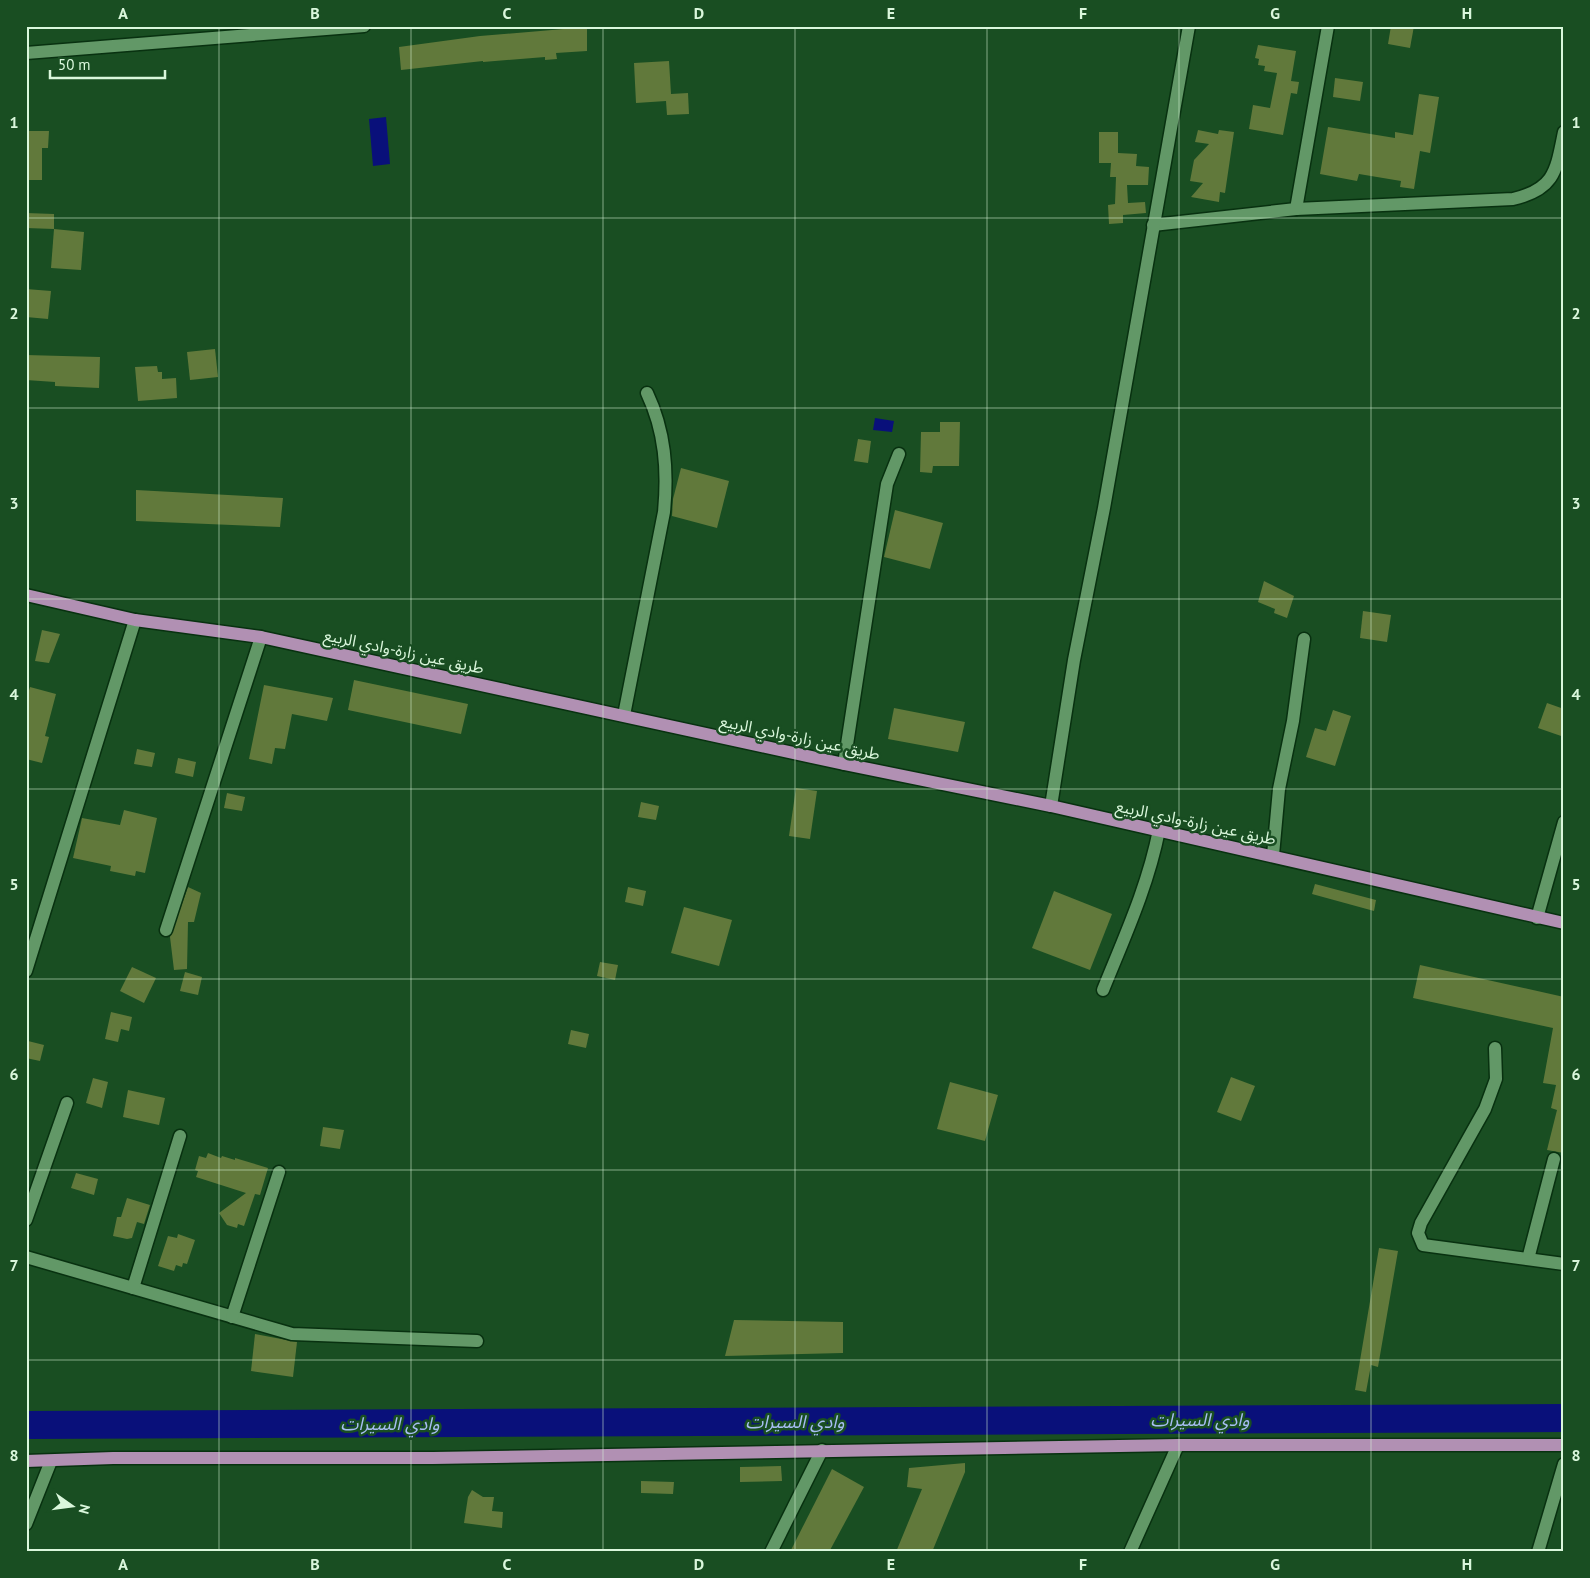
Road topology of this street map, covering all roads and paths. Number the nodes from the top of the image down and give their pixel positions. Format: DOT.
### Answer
graph roads {
  1 [pos="364,26"];
  2 [pos="1189,26"];
  3 [pos="1328,26"];
  4 [pos="26,53"];
  5 [pos="1564,132"];
  6 [pos="1296,209"];
  7 [pos="1153,225"];
  8 [pos="647,394"];
  9 [pos="899,454"];
  10 [pos="26,595"];
  11 [pos="135,620"];
  12 [pos="261,637"];
  13 [pos="1304,639"];
  14 [pos="624,715"];
  15 [pos="844,764"];
  16 [pos="1051,806"];
  17 [pos="1564,822"];
  18 [pos="1159,830"];
  19 [pos="1273,855"];
  20 [pos="1537,918"];
  21 [pos="1564,923"];
  22 [pos="166,930"];
  23 [pos="26,971"];
  24 [pos="1102,990"];
  25 [pos="1495,1048"];
  26 [pos="67,1103"];
  27 [pos="180,1136"];
  28 [pos="1554,1160"];
  29 [pos="279,1172"];
  30 [pos="26,1220"];
  31 [pos="26,1258"];
  32 [pos="1528,1259"];
  33 [pos="1564,1264"];
  34 [pos="133,1288"];
  35 [pos="232,1317"];
  36 [pos="477,1341"];
  37 [pos="1178,1445"];
  38 [pos="1564,1445"];
  39 [pos="822,1450"];
  40 [pos="26,1461"];
  41 [pos="51,1461"];
  42 [pos="1564,1464"];
  43 [pos="26,1524"];
  44 [pos="771,1552"];
  45 [pos="1130,1552"];
  46 [pos="1538,1552"];
  1 -- 4 [label="street"];
  2 -- 7 [label="street"];
  3 -- 6 [label="street"];
  5 -- 6 [label="street"];
  6 -- 7 [label="street"];
  7 -- 16 [label="street"];
  8 -- 14 [label="street"];
  9 -- 15 [label="street"];
  10 -- 11 [label="main road, طريق عين زارة-وادي الربيع"];
  11 -- 12 [label="main road, طريق عين زارة-وادي الربيع"];
  11 -- 23 [label="street"];
  12 -- 14 [label="main road, طريق عين زارة-وادي الربيع"];
  12 -- 22 [label="street"];
  13 -- 19 [label="street"];
  14 -- 15 [label="main road, طريق عين زارة-وادي الربيع"];
  15 -- 16 [label="main road, طريق عين زارة-وادي الربيع"];
  16 -- 18 [label="main road, طريق عين زارة-وادي الربيع"];
  17 -- 20 [label="street"];
  18 -- 19 [label="main road, طريق عين زارة-وادي الربيع"];
  18 -- 24 [label="street"];
  19 -- 20 [label="main road, طريق عين زارة-وادي الربيع"];
  20 -- 21 [label="main road, طريق عين زارة-وادي الربيع"];
  25 -- 32 [label="street"];
  26 -- 30 [label="street"];
  27 -- 34 [label="street"];
  28 -- 32 [label="street"];
  29 -- 35 [label="street"];
  31 -- 34 [label="street"];
  32 -- 33 [label="street"];
  34 -- 35 [label="street"];
  35 -- 36 [label="street"];
  37 -- 38 [label="main road"];
  37 -- 39 [label="main road"];
  37 -- 45 [label="street"];
  39 -- 41 [label="main road"];
  39 -- 44 [label="street"];
  40 -- 41 [label="main road"];
  41 -- 43 [label="street"];
  42 -- 46 [label="street"];
}
